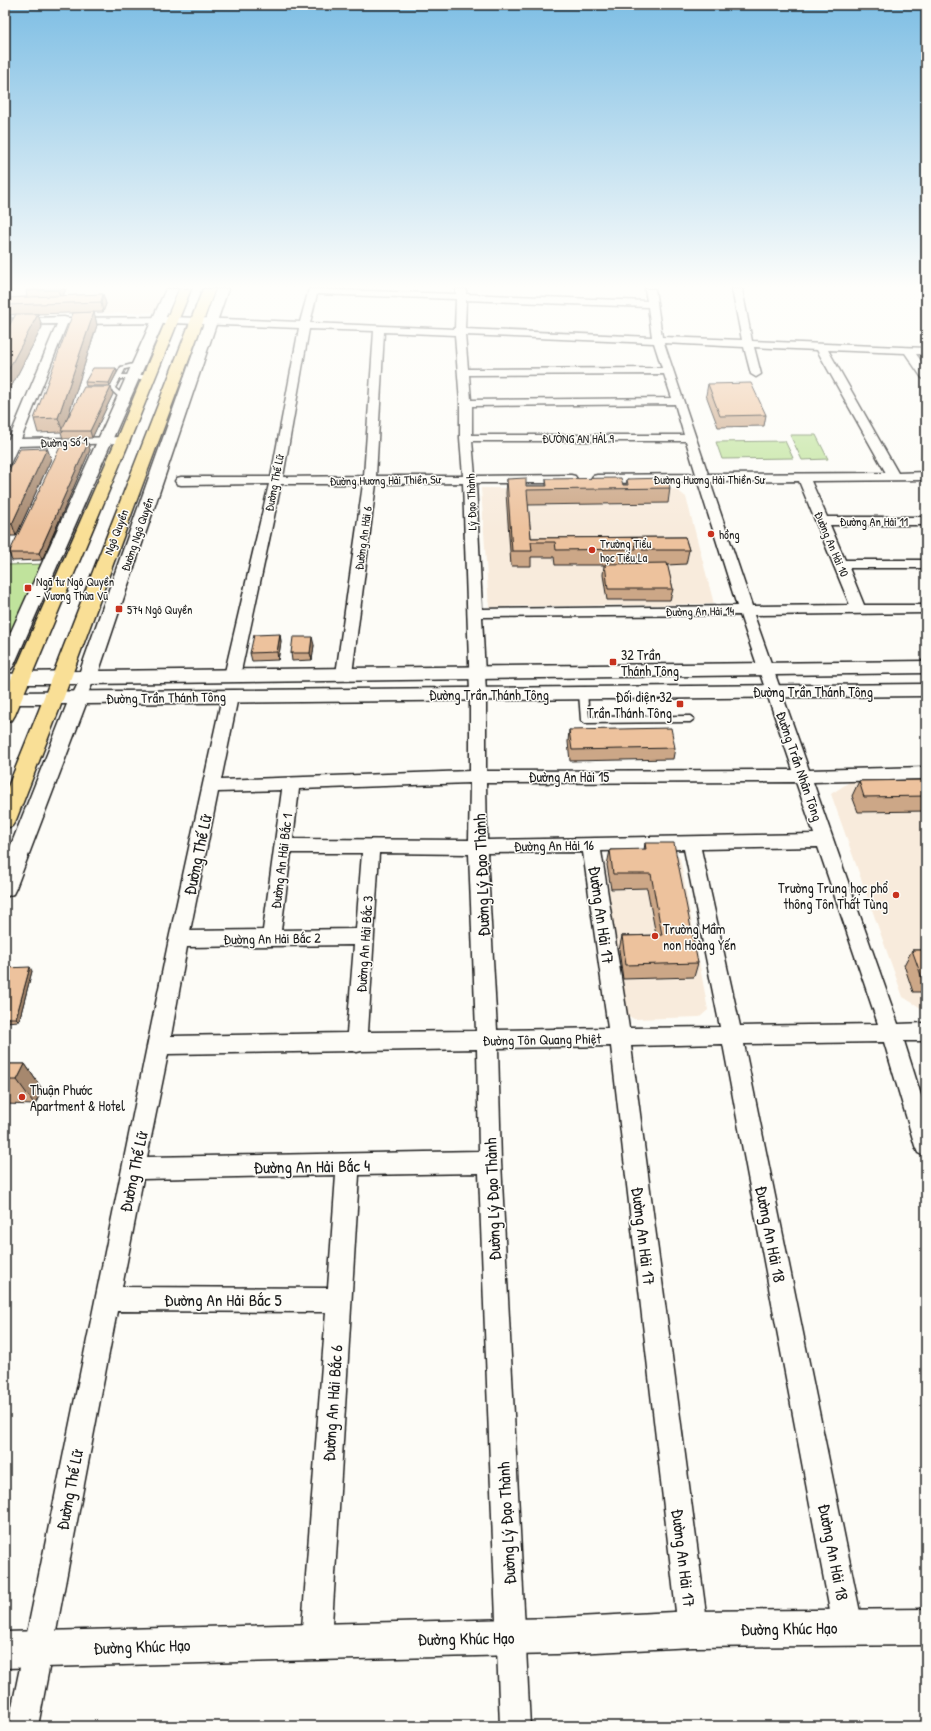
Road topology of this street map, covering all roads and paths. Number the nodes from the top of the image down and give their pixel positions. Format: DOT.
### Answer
graph roads {
  1 [pos="42,370"];
  2 [pos="131,370"];
  3 [pos="152,370"];
  4 [pos="184,370"];
  5 [pos="188,370"];
  6 [pos="296,370"];
  7 [pos="377,370"];
  8 [pos="755,370"];
  9 [pos="835,370"];
  10 [pos="669,371"];
  11 [pos="463,372"];
  12 [pos="129,373"];
  13 [pos="756,374"];
  14 [pos="150,376"];
  15 [pos="679,402"];
  16 [pos="466,403"];
  17 [pos="466,438"];
  18 [pos="691,438"];
  19 [pos="123,440"];
  20 [pos="104,441"];
  21 [pos="10,443"];
  22 [pos="5,463"];
  23 [pos="894,476"];
  24 [pos="926,476"];
  25 [pos="804,478"];
  26 [pos="470,479"];
  27 [pos="370,480"];
  28 [pos="704,480"];
  29 [pos="181,481"];
  30 [pos="276,481"];
  31 [pos="822,521"];
  32 [pos="926,521"];
  33 [pos="840,564"];
  34 [pos="926,564"];
  35 [pos="926,608"];
  36 [pos="859,609"];
  37 [pos="746,610"];
  38 [pos="475,613"];
  39 [pos="10,643"];
  40 [pos="5,665"];
  41 [pos="926,667"];
  42 [pos="766,669"];
  43 [pos="344,674"];
  44 [pos="13,678"];
  45 [pos="60,678"];
  46 [pos="87,678"];
  47 [pos="477,683"];
  48 [pos="231,686"];
  49 [pos="926,690"];
  50 [pos="774,691"];
  51 [pos="583,693"];
  52 [pos="53,698"];
  53 [pos="79,698"];
  54 [pos="7,704"];
  55 [pos="690,719"];
  56 [pos="926,773"];
  57 [pos="803,776"];
  58 [pos="479,777"];
  59 [pos="291,783"];
  60 [pos="211,786"];
  61 [pos="5,820"];
  62 [pos="825,840"];
  63 [pos="691,842"];
  64 [pos="591,844"];
  65 [pos="283,846"];
  66 [pos="371,846"];
  67 [pos="478,846"];
  68 [pos="5,888"];
  69 [pos="365,937"];
  70 [pos="271,938"];
  71 [pos="179,939"];
  72 [pos="891,1032"];
  73 [pos="926,1032"];
  74 [pos="732,1036"];
  75 [pos="620,1038"];
  76 [pos="487,1040"];
  77 [pos="357,1043"];
  78 [pos="159,1045"];
  79 [pos="926,1146"];
  80 [pos="490,1162"];
  81 [pos="348,1166"];
  82 [pos="134,1168"];
  83 [pos="107,1298"];
  84 [pos="339,1300"];
  85 [pos="848,1627"];
  86 [pos="926,1627"];
  87 [pos="693,1629"];
  88 [pos="512,1637"];
  89 [pos="316,1641"];
  90 [pos="39,1649"];
  91 [pos="5,1650"];
  92 [pos="23,1726"];
  93 [pos="516,1726"];
  1 -- 21 [label="street"];
  2 -- 12 [label="street"];
  3 -- 14 [label="highway"];
  4 -- 45 [label="highway, Ngô Quyền"];
  5 -- 46 [label="street, Đường Ngô Quyền"];
  6 -- 30 [label="street, Đường Thế Lữ"];
  7 -- 27 [label="street, Đường An Hải 6"];
  8 -- 13 [label="street"];
  9 -- 23 [label="street"];
  10 -- 11 [label="street"];
  10 -- 15 [label="street, Đường Trần Nhân Tông"];
  11 -- 16 [label="street, Lý Đạo Thành"];
  12 -- 14 [label="lane"];
  12 -- 20 [label="street"];
  14 -- 19 [label="highway"];
  15 -- 16 [label="street"];
  15 -- 18 [label="street, Đường Trần Nhân Tông"];
  16 -- 17 [label="street, Lý Đạo Thành"];
  17 -- 18 [label="street, ĐƯỜNG AN HẢl 9"];
  17 -- 26 [label="street, Lý Đạo Thành"];
  18 -- 28 [label="street, Đường Trần Nhân Tông"];
  19 -- 20 [label="street, Đường Số 1"];
  19 -- 44 [label="highway"];
  20 -- 21 [label="street, Đường Số 1"];
  20 -- 39 [label="street"];
  21 -- 22 [label="street"];
  23 -- 24 [label="street, Đường Hương Hải Thiền Sư"];
  23 -- 25 [label="street, Đường Hương Hải Thiền Sư"];
  25 -- 28 [label="street, Đường Hương Hải Thiền Sư"];
  25 -- 31 [label="street, Đường An Hải 10"];
  26 -- 27 [label="street, Đường Hương Hải Thiền Sư"];
  26 -- 28 [label="street, Đường Hương Hải Thiền Sư"];
  26 -- 38 [label="street, Lý Đạo Thành"];
  27 -- 30 [label="street, Đường Hương Hải Thiền Sư"];
  27 -- 43 [label="street, Đường An Hải 6"];
  28 -- 37 [label="street, Đường Trần Nhân Tông"];
  29 -- 30 [label="street, Đường Hương Hải Thiền Sư"];
  30 -- 48 [label="street, Đường Thế Lữ"];
  31 -- 32 [label="street, Đường An Hải 11"];
  31 -- 33 [label="street, Đường An Hải 10"];
  33 -- 34 [label="street"];
  33 -- 36 [label="street, Đường An Hải 10"];
  35 -- 36 [label="street, Đường An Hải 14"];
  36 -- 37 [label="street, Đường An Hải 14"];
  37 -- 38 [label="street, Đường An Hải 14"];
  37 -- 42 [label="street, Đường Trần Nhân Tông"];
  38 -- 47 [label="street, Lý Đạo Thành"];
  39 -- 40 [label="street"];
  41 -- 42 [label="street, Đường Trần Thánh Tông"];
  42 -- 47 [label="street, Đường Trần Thánh Tông"];
  42 -- 50 [label="street, Đường Trần Nhân Tông"];
  43 -- 47 [label="street, Đường Trần Thánh Tông"];
  43 -- 48 [label="street, Đường Trần Thánh Tông"];
  44 -- 45 [label="street, Đường Trần Thánh Tông"];
  44 -- 54 [label="highway"];
  45 -- 46 [label="street, Đường Trần Thánh Tông"];
  45 -- 52 [label="highway, Ngô Quyền"];
  46 -- 48 [label="street, Đường Trần Thánh Tông"];
  46 -- 53 [label="street, Đường Ngô Quyền"];
  47 -- 48 [label="street, Đường Trần Thánh Tông"];
  47 -- 51 [label="street, Đường Trần Thánh Tông"];
  47 -- 58 [label="street, Đường Lý Đạo Thành"];
  48 -- 53 [label="street, Đường Trần Thánh Tông"];
  48 -- 60 [label="street, Đường Thế Lữ"];
  49 -- 50 [label="street, Đường Trần Thánh Tông"];
  50 -- 51 [label="street, Đường Trần Thánh Tông"];
  50 -- 57 [label="street, Đường Trần Nhân Tông"];
  51 -- 55 [label="lane"];
  52 -- 53 [label="street, Đường Trần Thánh Tông"];
  52 -- 54 [label="street, Đường Trần Thánh Tông"];
  52 -- 61 [label="highway, Ngô Quyền"];
  53 -- 68 [label="street, Đường Ngô Quyền"];
  56 -- 57 [label="street, Đường An Hải 15"];
  57 -- 58 [label="street, Đường An Hải 15"];
  57 -- 62 [label="street, Đường Trần Nhân Tông"];
  58 -- 59 [label="street, Đường An Hải 15"];
  58 -- 67 [label="street, Đường Lý Đạo Thành"];
  59 -- 60 [label="street, Đường An Hải 15"];
  59 -- 65 [label="street, Đường An Hải Bắc 1"];
  60 -- 71 [label="street, Đường Thế Lữ"];
  62 -- 63 [label="street, Đường An Hải 16"];
  62 -- 72 [label="street, Đường Trần Nhân Tông"];
  63 -- 64 [label="street, Đường An Hải 16"];
  63 -- 74 [label="street, Đường An Hải 18"];
  64 -- 67 [label="street, Đường An Hải 16"];
  64 -- 75 [label="street, Đường An Hải 17"];
  65 -- 66 [label="street, Đường An Hải 16"];
  65 -- 70 [label="street, Đường An Hải Bắc 1"];
  66 -- 67 [label="street, Đường An Hải 16"];
  66 -- 69 [label="street, Đường An Hải Bắc 3"];
  67 -- 76 [label="street, Đường Lý Đạo Thành"];
  69 -- 70 [label="street, Đường An Hải Bắc 2"];
  69 -- 77 [label="street, Đường An Hải Bắc 3"];
  70 -- 71 [label="street, Đường An Hải Bắc 2"];
  71 -- 78 [label="street, Đường Thế Lữ"];
  72 -- 73 [label="street, Đường Tôn Quang Phiệt"];
  72 -- 74 [label="street, Đường Tôn Quang Phiệt"];
  72 -- 79 [label="street, Đường Trần Nhân Tông"];
  74 -- 75 [label="street, Đường Tôn Quang Phiệt"];
  74 -- 85 [label="street, Đường An Hải 18"];
  75 -- 76 [label="street, Đường Tôn Quang Phiệt"];
  75 -- 87 [label="street, Đường An Hải 17"];
  76 -- 77 [label="street, Đường Tôn Quang Phiệt"];
  76 -- 80 [label="street, Đường Lý Đạo Thành"];
  77 -- 78 [label="street, Đường Tôn Quang Phiệt"];
  78 -- 82 [label="street, Đường Thế Lữ"];
  80 -- 81 [label="street, Đường An Hải Bắc 4"];
  80 -- 88 [label="street, Đường Lý Đạo Thành"];
  81 -- 82 [label="street, Đường An Hải Bắc 4"];
  81 -- 84 [label="street, Đường An Hải Bắc 6"];
  82 -- 83 [label="street, Đường Thế Lữ"];
  83 -- 84 [label="street, Đường An Hải Bắc 5"];
  83 -- 90 [label="street, Đường Thế Lữ"];
  84 -- 89 [label="street, Đường An Hải Bắc 6"];
  85 -- 86 [label="street, Đường Khúc Hạo"];
  85 -- 87 [label="street, Đường Khúc Hạo"];
  87 -- 88 [label="street, Đường Khúc Hạo"];
  88 -- 89 [label="street, Đường Khúc Hạo"];
  88 -- 93 [label="street, Đường Lý Đạo Thành"];
  89 -- 90 [label="street, Đường Khúc Hạo"];
  90 -- 91 [label="street, Đường Khúc Hạo"];
  90 -- 92 [label="street, Đường Thế Lữ"];
}
